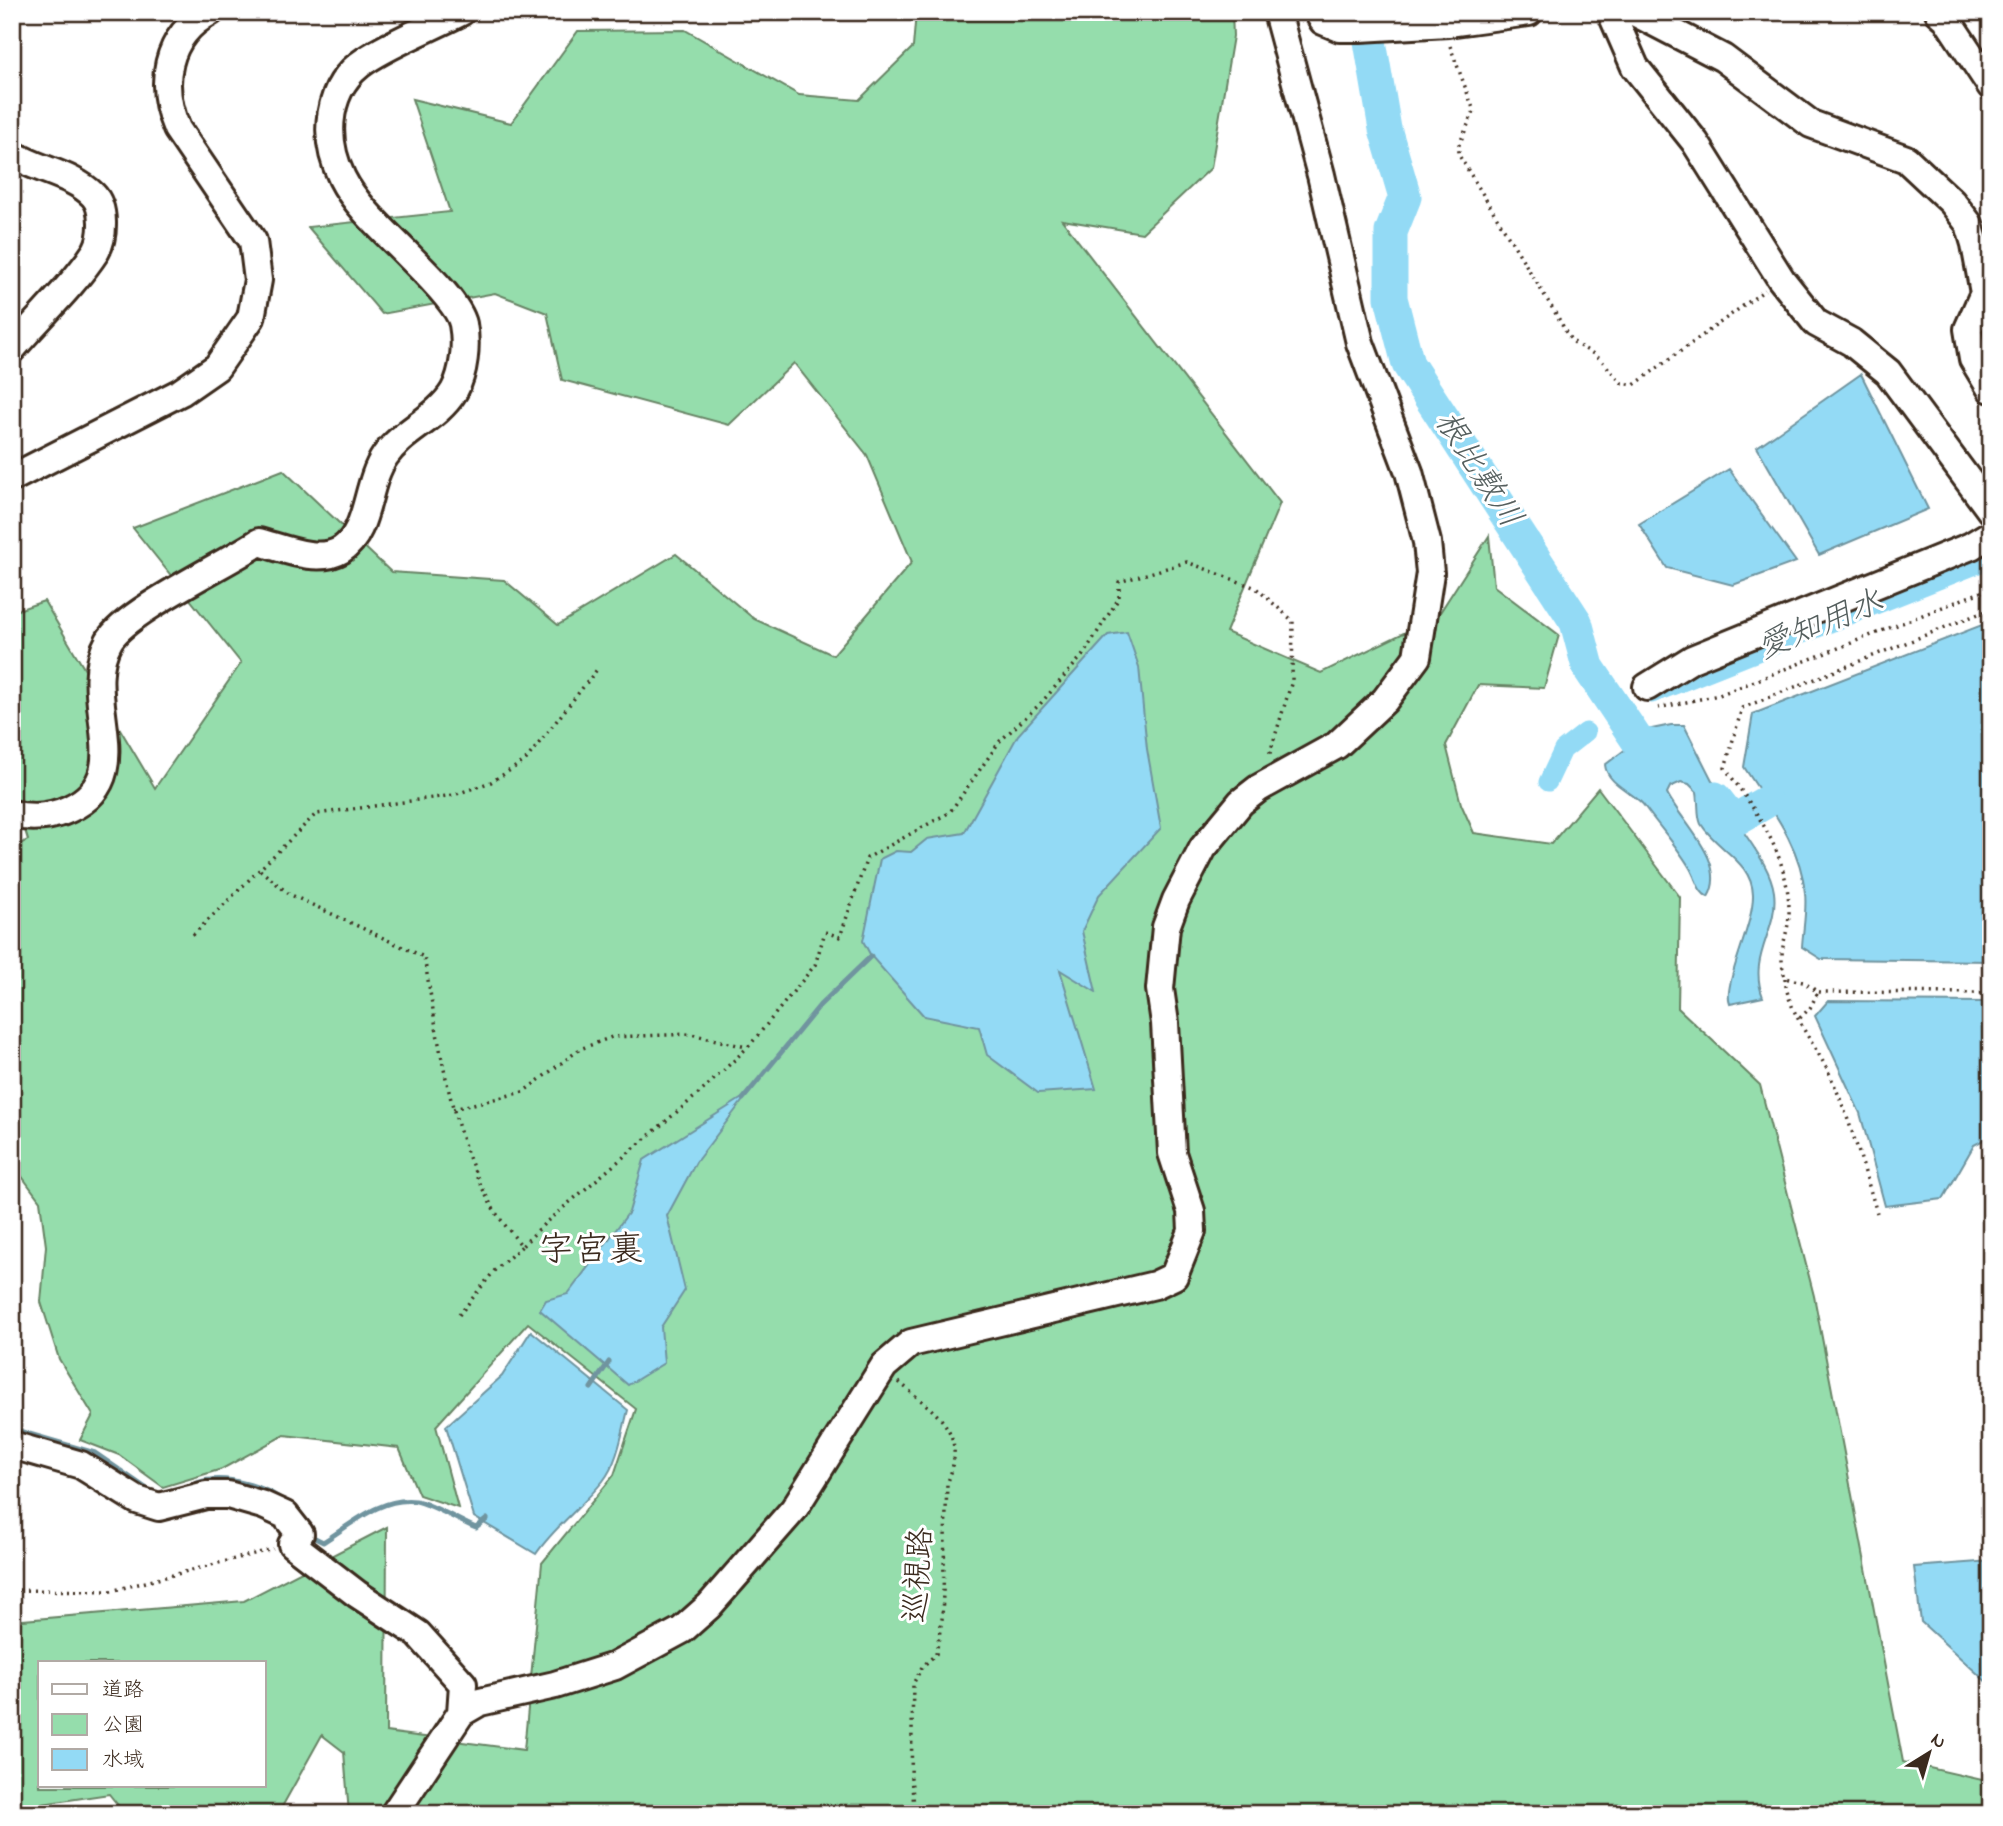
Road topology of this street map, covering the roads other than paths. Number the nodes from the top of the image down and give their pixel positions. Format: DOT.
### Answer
graph roads {
  1 [pos="210,12"];
  2 [pos="461,12"];
  3 [pos="1277,12"];
  4 [pos="1318,12"];
  5 [pos="1529,12"];
  6 [pos="1611,12"];
  7 [pos="1634,12"];
  8 [pos="1939,12"];
  9 [pos="1991,86"];
  10 [pos="12,154"];
  11 [pos="1986,304"];
  12 [pos="12,349"];
  13 [pos="1991,389"];
  14 [pos="12,478"];
  15 [pos="1991,511"];
  16 [pos="1991,534"];
  17 [pos="1652,698"];
  18 [pos="12,814"];
  19 [pos="12,1446"];
  20 [pos="461,1713"];
  21 [pos="394,1814"];
  1 -- 14 [label="street"];
  2 -- 18 [label="street"];
  3 -- 20 [label="street"];
  4 -- 5 [label="street"];
  6 -- 15 [label="street"];
  7 -- 11 [label="street"];
  8 -- 9 [label="street"];
  10 -- 12 [label="street"];
  11 -- 13 [label="street"];
  16 -- 17 [label="street"];
  19 -- 20 [label="street"];
  20 -- 21 [label="street"];
}
